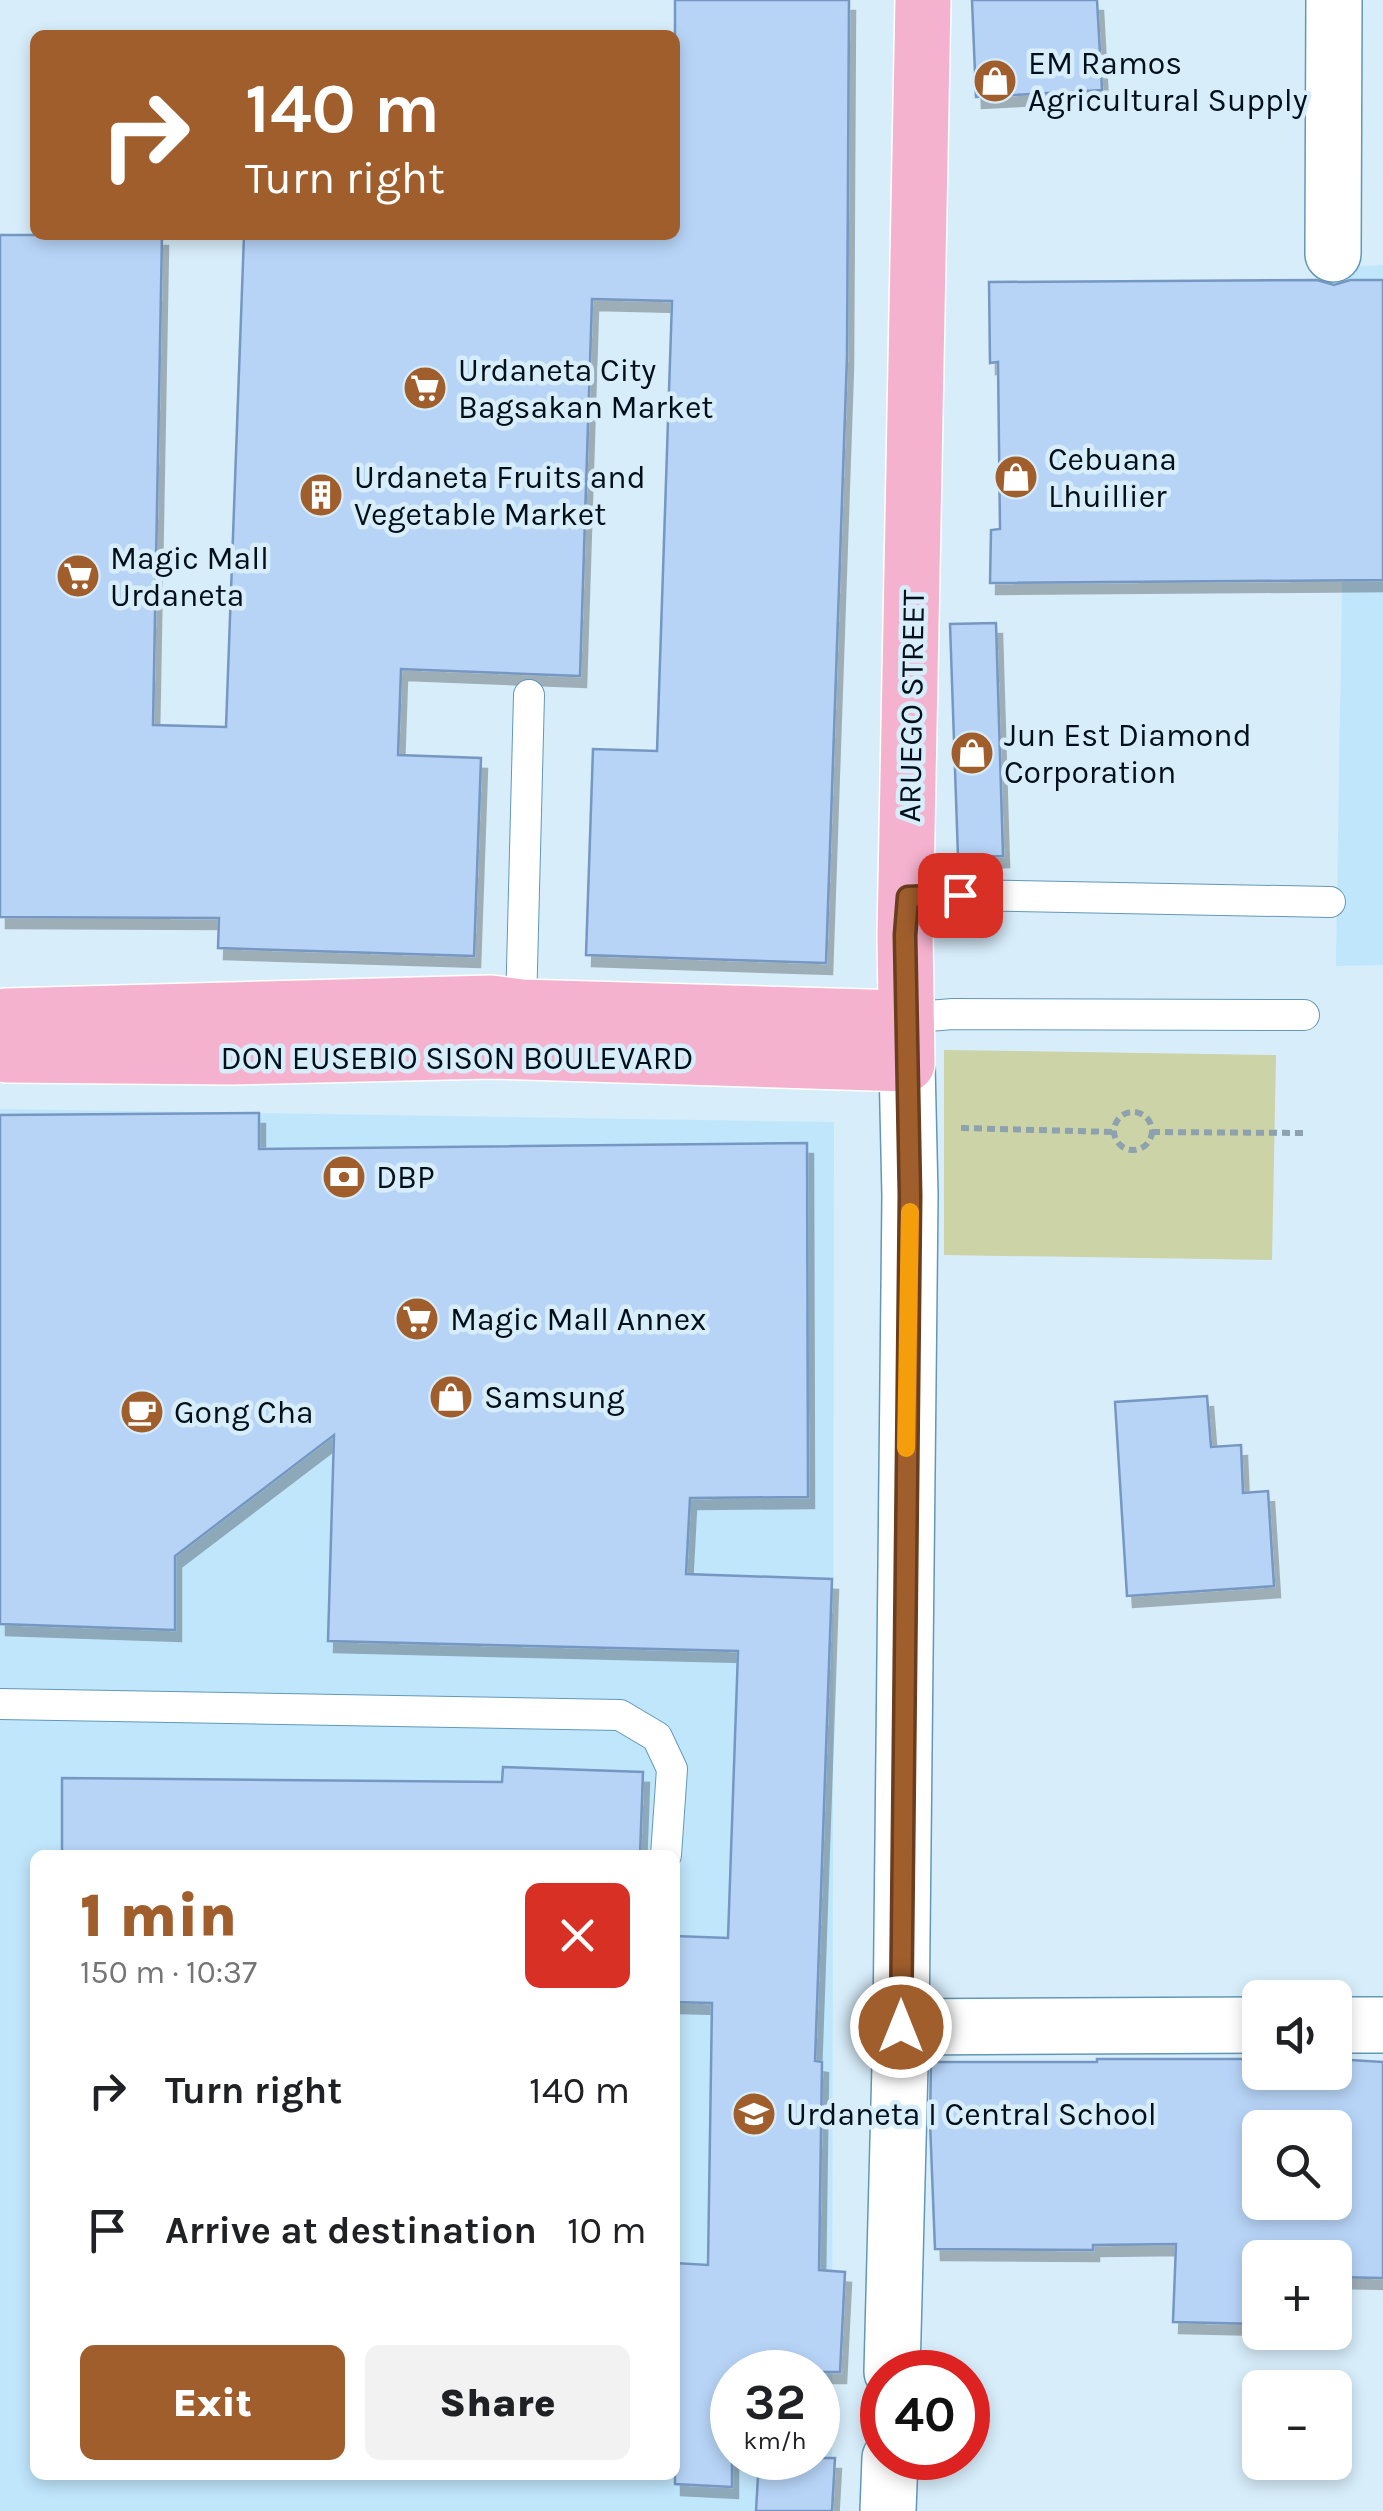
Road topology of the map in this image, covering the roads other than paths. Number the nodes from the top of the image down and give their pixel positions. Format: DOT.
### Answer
graph roads {
  1 [pos="922,0"];
  2 [pos="1334,0"];
  3 [pos="1333,254"];
  4 [pos="529,696"];
  5 [pos="908,897"];
  6 [pos="1330,902"];
  7 [pos="521,1008"];
  8 [pos="1304,1015"];
  9 [pos="922,1032"];
  10 [pos="0,1704"];
  11 [pos="666,1850"];
  12 [pos="1242,2025"];
  13 [pos="1352,2025"];
  14 [pos="1383,2025"];
  15 [pos="901,2027"];
  16 [pos="893,2350"];
  17 [pos="889,2480"];
  18 [pos="888,2511"];
  1 -- 5 [label="main road, ARUEGO STREET"];
  2 -- 3 [label="street"];
  4 -- 7 [label="lane"];
  5 -- 6 [label="lane"];
  5 -- 9 [label="main road, ARUEGO STREET"];
  7 -- 9 [label="main road, DON EUSEBIO SISON BOULEVARD"];
  7 -- 9 [label="main road, DON EUSEBIO SISON BOULEVARD"];
  8 -- 9 [label="lane"];
  9 -- 15 [label="street, ARUEGO STREET"];
  10 -- 11 [label="lane"];
  12 -- 15 [label="street"];
  13 -- 14 [label="street"];
  15 -- 16 [label="street, ARUEGO STREET"];
  17 -- 18 [label="street"];
}
